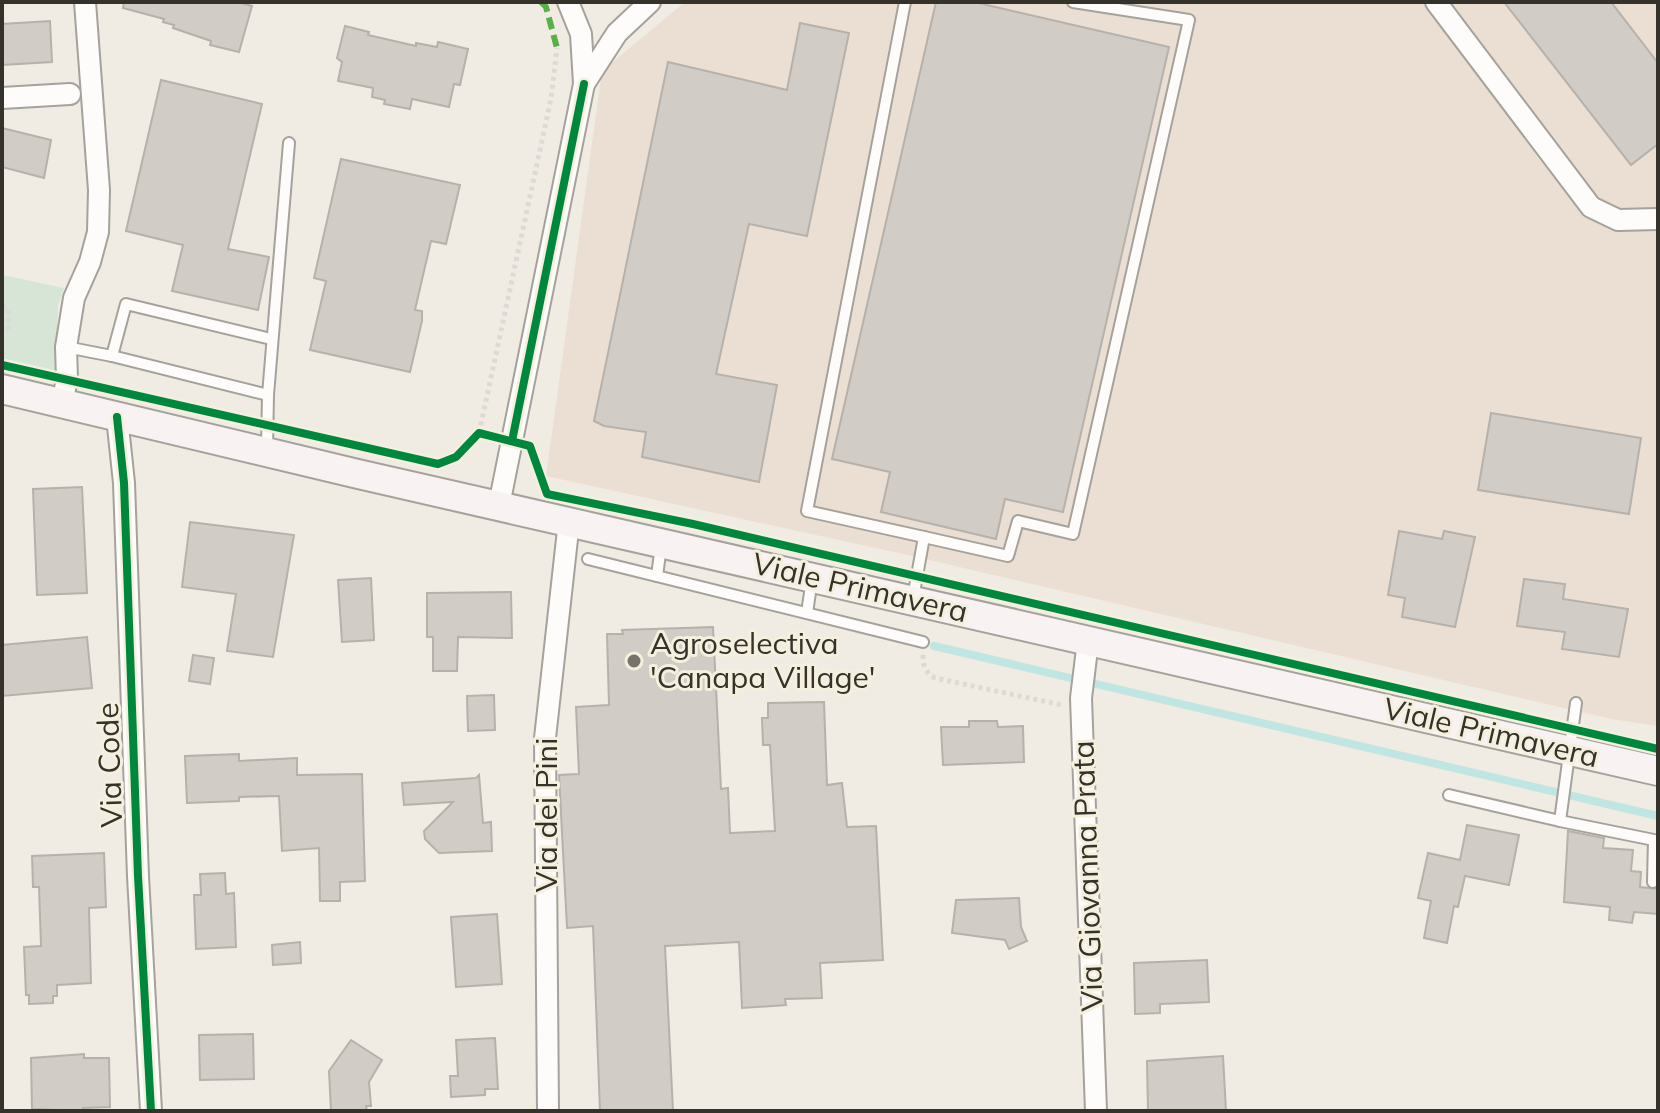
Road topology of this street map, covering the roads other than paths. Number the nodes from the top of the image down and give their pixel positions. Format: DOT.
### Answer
graph roads {
  1 [pos="85,2"];
  2 [pos="568,2"];
  3 [pos="650,2"];
  4 [pos="905,2"];
  5 [pos="1073,2"];
  6 [pos="1436,2"];
  7 [pos="584,84"];
  8 [pos="70,94"];
  9 [pos="2,98"];
  10 [pos="289,143"];
  11 [pos="1658,219"];
  12 [pos="271,339"];
  13 [pos="66,347"];
  14 [pos="112,356"];
  15 [pos="2,389"];
  16 [pos="268,395"];
  17 [pos="62,403"];
  18 [pos="117,417"];
  19 [pos="267,452"];
  20 [pos="499,505"];
  21 [pos="569,521"];
  22 [pos="924,537"];
  23 [pos="661,542"];
  24 [pos="588,559"];
  25 [pos="657,576"];
  26 [pos="813,577"];
  27 [pos="912,600"];
  28 [pos="807,613"];
  29 [pos="923,642"];
  30 [pos="1087,649"];
  31 [pos="1576,703"];
  32 [pos="1569,759"];
  33 [pos="1658,771"];
  34 [pos="1449,795"];
  35 [pos="1561,816"];
  36 [pos="1653,882"];
  37 [pos="151,1111"];
  38 [pos="548,1111"];
  39 [pos="1096,1111"];
  1 -- 13 [label="street"];
  2 -- 7 [label="street"];
  3 -- 7 [label="street"];
  4 -- 22 [label="lane"];
  5 -- 22 [label="lane"];
  6 -- 11 [label="street"];
  7 -- 20 [label="street"];
  8 -- 9 [label="street"];
  10 -- 12 [label="lane"];
  12 -- 14 [label="lane"];
  12 -- 16 [label="lane"];
  13 -- 14 [label="lane"];
  13 -- 17 [label="street"];
  14 -- 16 [label="lane"];
  15 -- 17 [label="main road, Viale Primavera"];
  16 -- 19 [label="lane"];
  17 -- 18 [label="main road, Viale Primavera"];
  18 -- 19 [label="main road, Viale Primavera"];
  18 -- 37 [label="street, Via Code"];
  19 -- 20 [label="main road, Viale Primavera"];
  20 -- 21 [label="main road, Viale Primavera"];
  21 -- 23 [label="main road, Viale Primavera"];
  21 -- 38 [label="street, Via dei Pini"];
  22 -- 27 [label="lane"];
  23 -- 25 [label="lane"];
  23 -- 26 [label="main road, Viale Primavera"];
  24 -- 25 [label="lane"];
  25 -- 28 [label="lane"];
  26 -- 27 [label="main road, Viale Primavera"];
  26 -- 28 [label="lane"];
  27 -- 30 [label="main road, Viale Primavera"];
  28 -- 29 [label="lane"];
  30 -- 32 [label="main road, Viale Primavera"];
  30 -- 39 [label="street, Via Giovanna Prata"];
  31 -- 32 [label="lane"];
  32 -- 33 [label="main road, Viale Primavera"];
  32 -- 35 [label="lane"];
  34 -- 35 [label="lane"];
  35 -- 36 [label="lane"];
}
